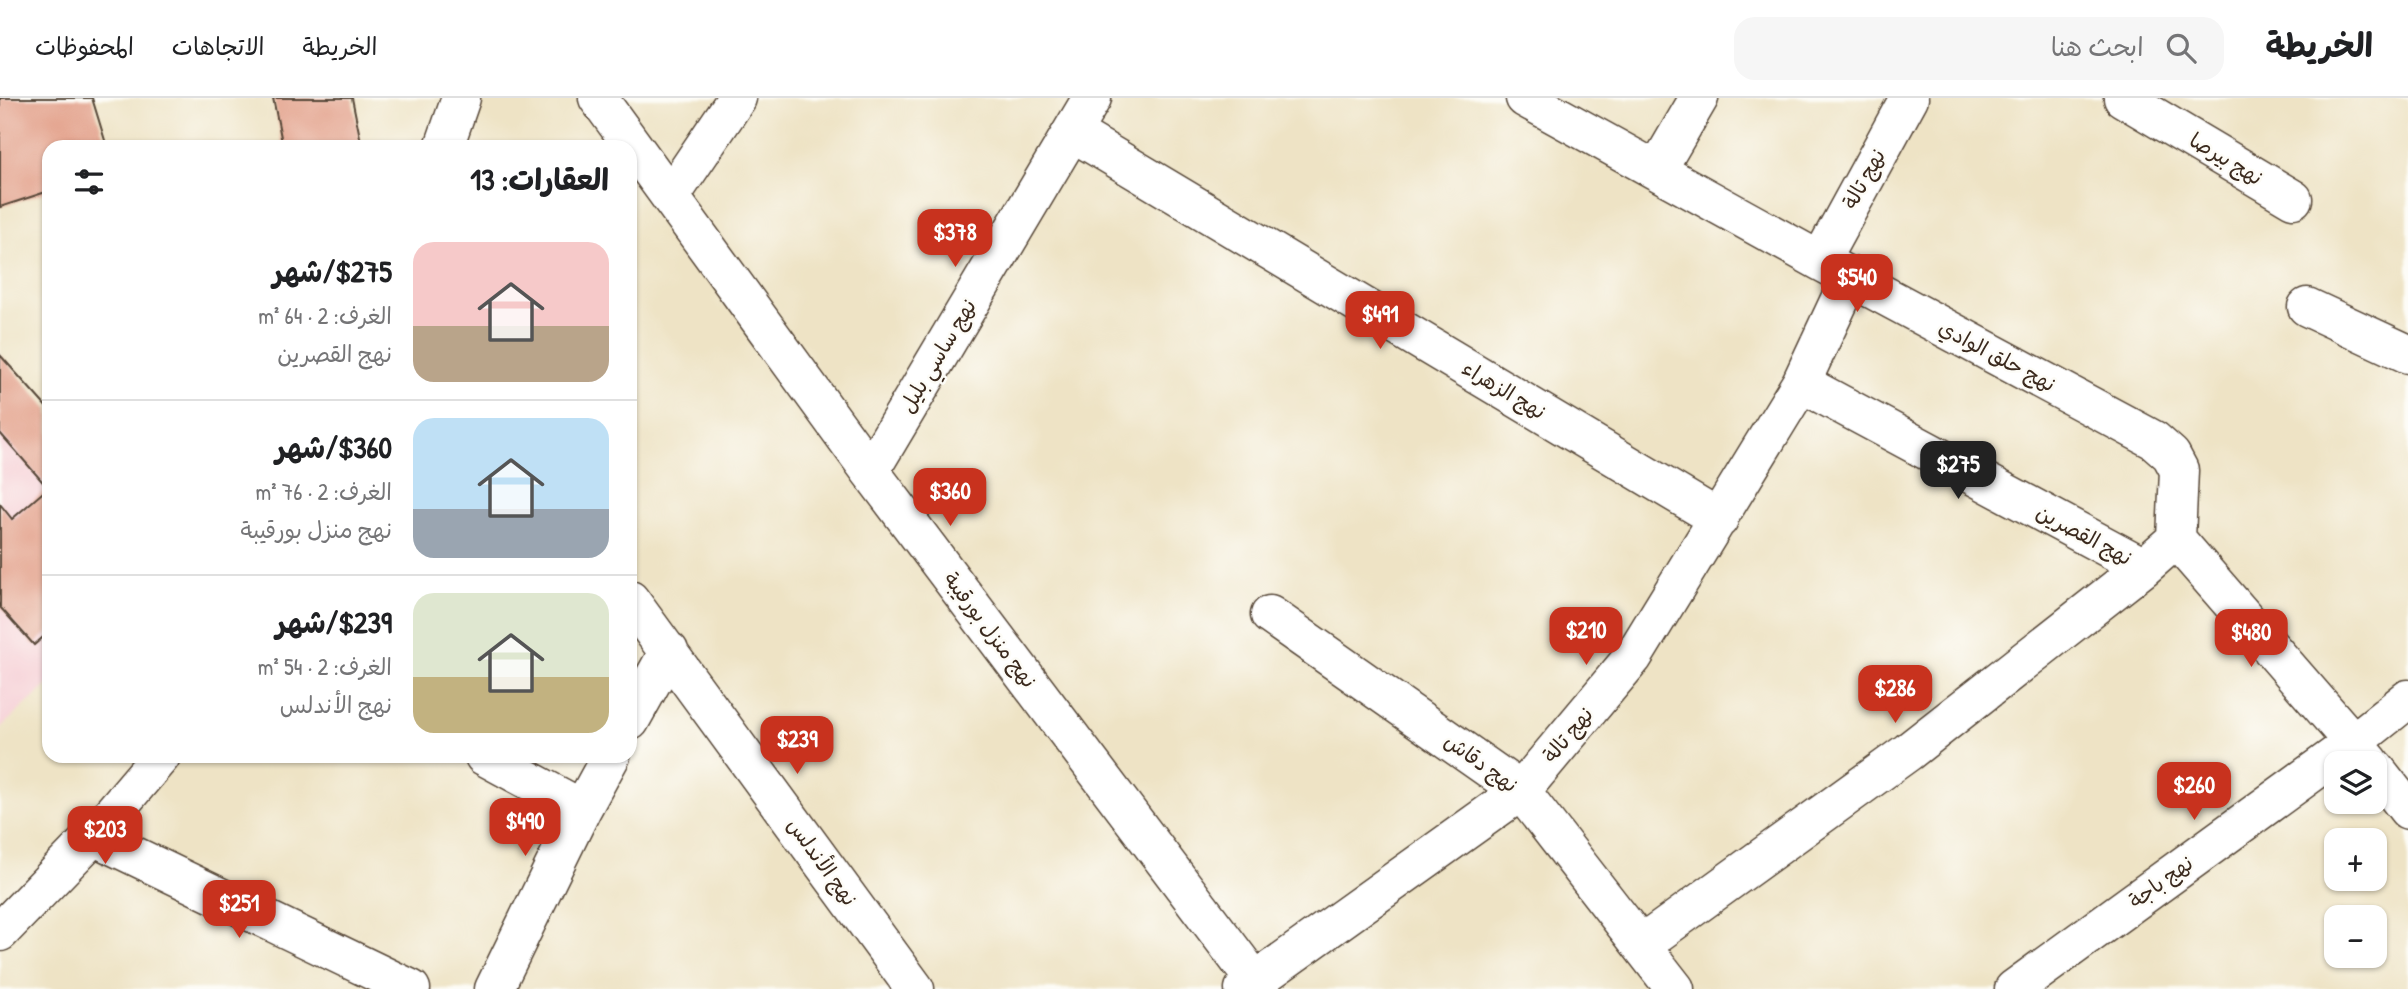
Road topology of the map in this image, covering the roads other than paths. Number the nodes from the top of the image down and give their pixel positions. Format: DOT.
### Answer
graph roads {
  1 [pos="461,98"];
  2 [pos="598,98"];
  3 [pos="737,98"];
  4 [pos="1092,98"];
  5 [pos="1525,98"];
  6 [pos="1699,98"];
  7 [pos="1909,98"];
  8 [pos="2123,98"];
  9 [pos="1072,132"];
  10 [pos="446,140"];
  11 [pos="629,140"];
  12 [pos="637,152"];
  13 [pos="1657,170"];
  14 [pos="670,197"];
  15 [pos="2293,199"];
  16 [pos="1835,269"];
  17 [pos="2307,307"];
  18 [pos="2408,354"];
  19 [pos="1801,383"];
  20 [pos="870,471"];
  21 [pos="1719,519"];
  22 [pos="2176,539"];
  23 [pos="2144,567"];
  24 [pos="637,609"];
  25 [pos="1270,615"];
  26 [pos="669,651"];
  27 [pos="2408,699"];
  28 [pos="637,708"];
  29 [pos="2361,751"];
  30 [pos="2372,751"];
  31 [pos="155,763"];
  32 [pos="497,763"];
  33 [pos="607,763"];
  34 [pos="2387,783"];
  35 [pos="2324,786"];
  36 [pos="1521,791"];
  37 [pos="582,808"];
  38 [pos="2408,810"];
  39 [pos="93,835"];
  40 [pos="0,932"];
  41 [pos="1642,946"];
  42 [pos="1254,986"];
  43 [pos="411,989"];
  44 [pos="494,989"];
  45 [pos="915,989"];
  46 [pos="1675,989"];
  47 [pos="2014,989"];
  1 -- 10 [label="street"];
  2 -- 11 [label="street, نهج منزل بورقيبة"];
  3 -- 14 [label="street"];
  4 -- 9 [label="street, نهج ساسي بليل"];
  5 -- 13 [label="street, نهج حلق الوادي"];
  6 -- 13 [label="street"];
  7 -- 16 [label="street, نهج تالة"];
  8 -- 15 [label="street, نهج بيرصا"];
  9 -- 20 [label="street, نهج ساسي بليل"];
  9 -- 21 [label="street, نهج الزهراء"];
  12 -- 14 [label="street, نهج منزل بورقيبة"];
  13 -- 16 [label="street, نهج حلق الوادي"];
  14 -- 20 [label="street, نهج منزل بورقيبة"];
  16 -- 19 [label="street, نهج تالة"];
  16 -- 22 [label="street, نهج حلق الوادي"];
  17 -- 18 [label="street"];
  19 -- 21 [label="street, نهج تالة"];
  19 -- 23 [label="street, نهج القصرين"];
  20 -- 42 [label="street, نهج منزل بورقيبة"];
  21 -- 36 [label="street, نهج تالة"];
  22 -- 23 [label="street"];
  22 -- 29 [label="street"];
  23 -- 41 [label="street"];
  24 -- 26 [label="street, نهج الأندلس"];
  25 -- 36 [label="street, نهج دقاش"];
  26 -- 28 [label="street"];
  26 -- 45 [label="street, نهج الأندلس"];
  27 -- 30 [label="street, نهج باجة"];
  31 -- 39 [label="street"];
  32 -- 37 [label="street"];
  33 -- 37 [label="street"];
  34 -- 38 [label="street"];
  35 -- 47 [label="street, نهج باجة"];
  36 -- 41 [label="street, نهج دقاش"];
  36 -- 42 [label="street, نهج تالة"];
  37 -- 44 [label="street"];
  39 -- 40 [label="street"];
  39 -- 43 [label="street"];
  41 -- 46 [label="street, نهج دقاش"];
}
